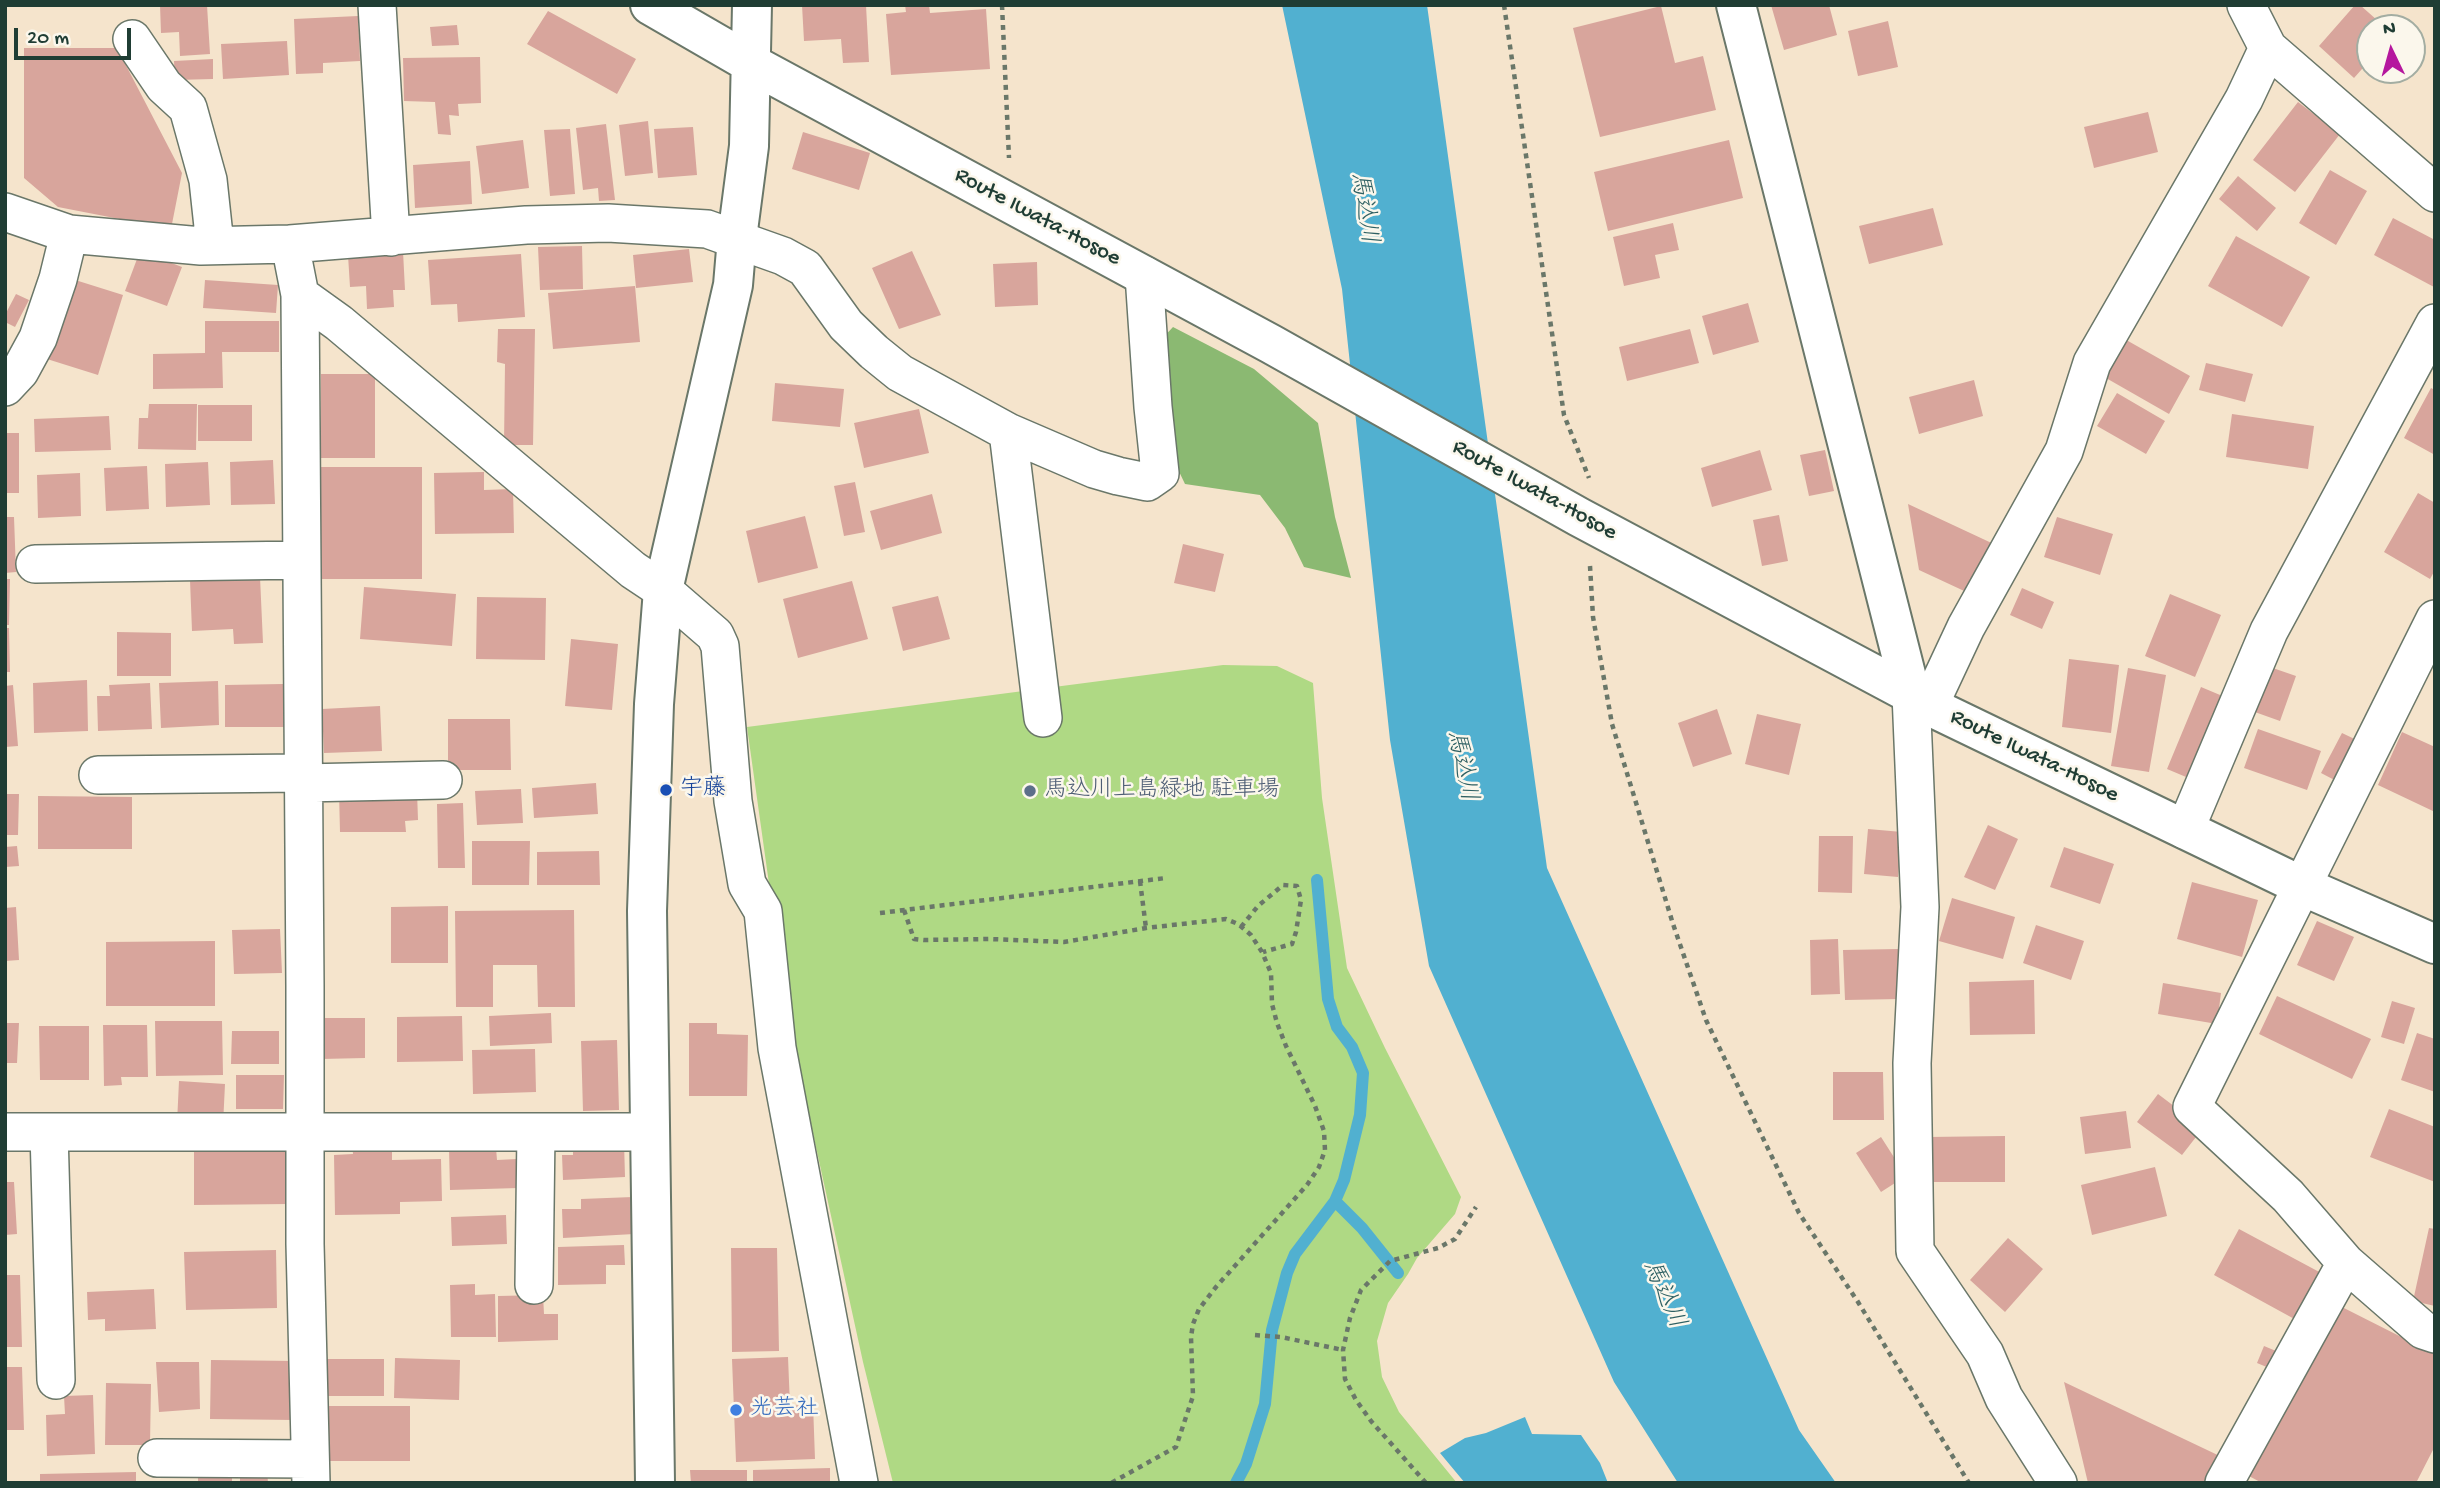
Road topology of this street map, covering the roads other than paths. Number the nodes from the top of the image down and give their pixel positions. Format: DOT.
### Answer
graph roads {
  1 [pos="377,5"];
  2 [pos="650,5"];
  3 [pos="752,5"];
  4 [pos="1736,5"];
  5 [pos="2246,5"];
  6 [pos="132,38"];
  7 [pos="2268,48"];
  8 [pos="752,64"];
  9 [pos="2435,193"];
  10 [pos="5,212"];
  11 [pos="69,234"];
  12 [pos="391,237"];
  13 [pos="737,238"];
  14 [pos="290,244"];
  15 [pos="215,245"];
  16 [pos="1144,275"];
  17 [pos="300,295"];
  18 [pos="2435,323"];
  19 [pos="5,387"];
  20 [pos="1008,432"];
  21 [pos="302,560"];
  22 [pos="35,564"];
  23 [pos="663,590"];
  24 [pos="2435,619"];
  25 [pos="1920,700"];
  26 [pos="1043,718"];
  27 [pos="98,775"];
  28 [pos="303,778"];
  29 [pos="443,780"];
  30 [pos="2185,830"];
  31 [pos="2302,886"];
  32 [pos="2435,944"];
  33 [pos="5,1132"];
  34 [pos="49,1132"];
  35 [pos="537,1132"];
  36 [pos="650,1132"];
  37 [pos="305,1133"];
  38 [pos="2346,1263"];
  39 [pos="534,1284"];
  40 [pos="2435,1334"];
  41 [pos="56,1380"];
  42 [pos="158,1458"];
  43 [pos="311,1471"];
  44 [pos="656,1483"];
  45 [pos="859,1483"];
  46 [pos="2058,1483"];
  47 [pos="2224,1483"];
  1 -- 12 [label="street"];
  2 -- 8 [label="street, Route Iwata-Hosoe"];
  3 -- 8 [label="street"];
  4 -- 25 [label="street"];
  5 -- 7 [label="street"];
  6 -- 15 [label="street"];
  7 -- 9 [label="street"];
  7 -- 25 [label="street"];
  8 -- 13 [label="street"];
  8 -- 16 [label="street, Route Iwata-Hosoe"];
  10 -- 11 [label="street"];
  11 -- 15 [label="street"];
  11 -- 19 [label="street"];
  12 -- 13 [label="street"];
  12 -- 14 [label="street"];
  13 -- 20 [label="street"];
  13 -- 23 [label="street"];
  14 -- 15 [label="street"];
  14 -- 17 [label="street"];
  16 -- 20 [label="street"];
  16 -- 25 [label="street, Route Iwata-Hosoe"];
  17 -- 21 [label="street"];
  17 -- 23 [label="street"];
  18 -- 30 [label="street"];
  20 -- 26 [label="street"];
  21 -- 22 [label="street"];
  21 -- 28 [label="street"];
  23 -- 36 [label="street"];
  23 -- 45 [label="street"];
  24 -- 31 [label="street"];
  25 -- 30 [label="street, Route Iwata-Hosoe"];
  25 -- 46 [label="street"];
  27 -- 28 [label="street"];
  28 -- 29 [label="street"];
  28 -- 37 [label="street"];
  30 -- 31 [label="street, Route Iwata-Hosoe"];
  31 -- 32 [label="street, Route Iwata-Hosoe"];
  31 -- 38 [label="street"];
  33 -- 34 [label="street"];
  34 -- 37 [label="street"];
  34 -- 41 [label="street"];
  35 -- 36 [label="street"];
  35 -- 37 [label="street"];
  35 -- 39 [label="street"];
  36 -- 44 [label="street"];
  37 -- 43 [label="street"];
  38 -- 40 [label="street"];
  38 -- 47 [label="street"];
  42 -- 43 [label="street"];
}
